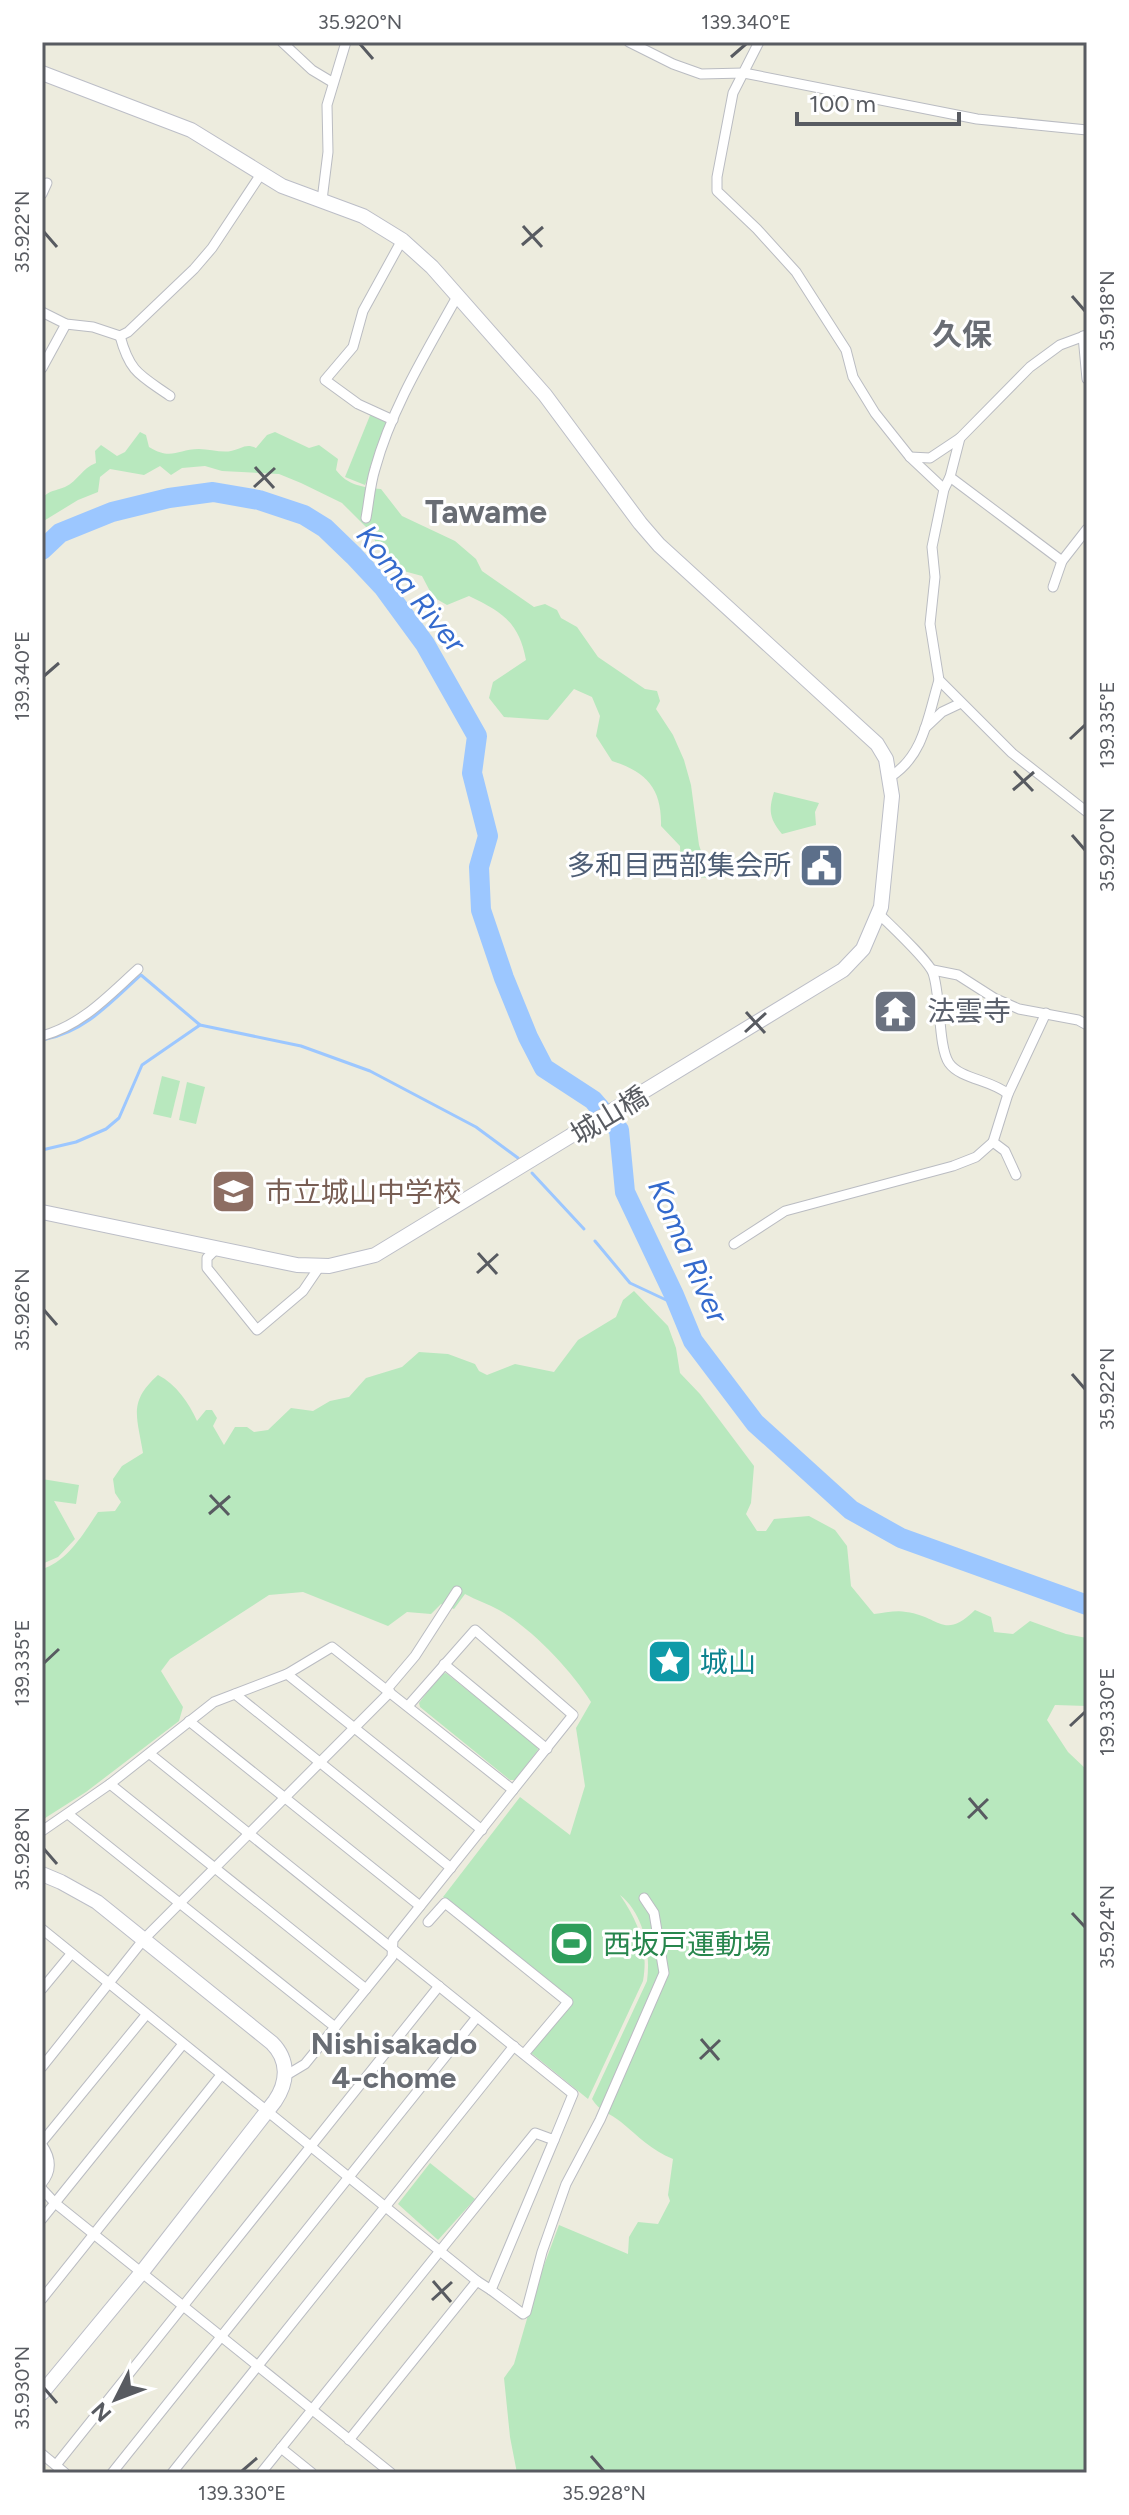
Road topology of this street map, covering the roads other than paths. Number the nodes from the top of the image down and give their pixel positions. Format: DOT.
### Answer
graph roads {
  1 [pos="282,42"];
  2 [pos="346,42"];
  3 [pos="629,42"];
  4 [pos="759,42"];
  5 [pos="42,73"];
  6 [pos="744,73"];
  7 [pos="332,82"];
  8 [pos="1087,130"];
  9 [pos="261,174"];
  10 [pos="47,183"];
  11 [pos="42,194"];
  12 [pos="322,200"];
  13 [pos="402,240"];
  14 [pos="458,295"];
  15 [pos="42,312"];
  16 [pos="66,324"];
  17 [pos="120,336"];
  18 [pos="1085,336"];
  19 [pos="42,368"];
  20 [pos="1087,379"];
  21 [pos="170,396"];
  22 [pos="393,420"];
  23 [pos="960,438"];
  24 [pos="910,457"];
  25 [pos="950,477"];
  26 [pos="944,489"];
  27 [pos="366,518"];
  28 [pos="1087,529"];
  29 [pos="1062,561"];
  30 [pos="1053,587"];
  31 [pos="939,680"];
  32 [pos="961,703"];
  33 [pos="925,728"];
  34 [pos="890,777"];
  35 [pos="1087,812"];
  36 [pos="879,914"];
  37 [pos="138,969"];
  38 [pos="933,970"];
  39 [pos="1046,1013"];
  40 [pos="1087,1025"];
  41 [pos="42,1036"];
  42 [pos="1008,1094"];
  43 [pos="993,1142"];
  44 [pos="1016,1175"];
  45 [pos="42,1212"];
  46 [pos="734,1244"];
  47 [pos="217,1248"];
  48 [pos="320,1266"];
  49 [pos="457,1591"];
  50 [pos="444,1664"];
  51 [pos="287,1674"];
  52 [pos="389,1691"];
  53 [pos="235,1694"];
  54 [pos="408,1706"];
  55 [pos="189,1721"];
  56 [pos="354,1727"];
  57 [pos="547,1749"];
  58 [pos="150,1754"];
  59 [pos="320,1763"];
  60 [pos="110,1784"];
  61 [pos="513,1790"];
  62 [pos="284,1798"];
  63 [pos="68,1814"];
  64 [pos="482,1830"];
  65 [pos="42,1831"];
  66 [pos="248,1835"];
  67 [pos="215,1868"];
  68 [pos="451,1868"];
  69 [pos="42,1874"];
  70 [pos="644,1898"];
  71 [pos="181,1903"];
  72 [pos="420,1906"];
  73 [pos="428,1922"];
  74 [pos="42,1929"];
  75 [pos="144,1939"];
  76 [pos="406,1942"];
  77 [pos="394,1950"];
  78 [pos="71,1954"];
  79 [pos="108,1985"];
  80 [pos="439,1986"];
  81 [pos="42,1989"];
  82 [pos="366,1989"];
  83 [pos="146,2015"];
  84 [pos="477,2017"];
  85 [pos="335,2027"];
  86 [pos="183,2044"];
  87 [pos="514,2046"];
  88 [pos="524,2054"];
  89 [pos="42,2067"];
  90 [pos="221,2075"];
  91 [pos="285,2076"];
  92 [pos="268,2111"];
  93 [pos="554,2140"];
  94 [pos="42,2143"];
  95 [pos="311,2146"];
  96 [pos="349,2177"];
  97 [pos="42,2186"];
  98 [pos="55,2203"];
  99 [pos="386,2207"];
  100 [pos="42,2219"];
  101 [pos="95,2235"];
  102 [pos="439,2249"];
  103 [pos="142,2272"];
  104 [pos="477,2281"];
  105 [pos="491,2290"];
  106 [pos="42,2299"];
  107 [pos="184,2305"];
  108 [pos="221,2336"];
  109 [pos="259,2366"];
  110 [pos="42,2393"];
  111 [pos="312,2410"];
  112 [pos="349,2440"];
  113 [pos="281,2448"];
  114 [pos="42,2454"];
  115 [pos="56,2465"];
  116 [pos="65,2473"];
  117 [pos="112,2473"];
  118 [pos="172,2473"];
  119 [pos="261,2473"];
  120 [pos="312,2473"];
  121 [pos="391,2473"];
  1 -- 7 [label="street"];
  2 -- 7 [label="street"];
  3 -- 6 [label="street"];
  4 -- 6 [label="street"];
  5 -- 9 [label="street"];
  6 -- 8 [label="street"];
  6 -- 24 [label="street"];
  7 -- 12 [label="street"];
  9 -- 12 [label="street"];
  9 -- 17 [label="street"];
  10 -- 11 [label="street"];
  12 -- 13 [label="street"];
  13 -- 14 [label="street"];
  13 -- 22 [label="street"];
  14 -- 22 [label="street"];
  14 -- 34 [label="street"];
  15 -- 16 [label="street"];
  16 -- 17 [label="street"];
  16 -- 19 [label="street"];
  17 -- 21 [label="street"];
  18 -- 20 [label="street"];
  18 -- 23 [label="street"];
  22 -- 27 [label="street"];
  23 -- 24 [label="street"];
  23 -- 25 [label="street"];
  24 -- 26 [label="street"];
  25 -- 26 [label="street"];
  25 -- 29 [label="street"];
  26 -- 31 [label="street"];
  28 -- 29 [label="street"];
  29 -- 30 [label="street"];
  31 -- 32 [label="street"];
  31 -- 33 [label="street"];
  32 -- 33 [label="street"];
  32 -- 35 [label="street"];
  33 -- 34 [label="street"];
  34 -- 36 [label="street, 城山橋"];
  36 -- 38 [label="street"];
  36 -- 48 [label="street, 城山橋"];
  37 -- 41 [label="street"];
  38 -- 39 [label="street"];
  38 -- 42 [label="street"];
  39 -- 40 [label="street"];
  39 -- 42 [label="street"];
  42 -- 43 [label="street"];
  43 -- 44 [label="street"];
  43 -- 46 [label="street"];
  45 -- 47 [label="street, 城山橋"];
  47 -- 48 [label="street, 城山橋"];
  47 -- 48 [label="street"];
  49 -- 52 [label="street"];
  50 -- 54 [label="street"];
  50 -- 57 [label="street"];
  50 -- 57 [label="street"];
  51 -- 52 [label="street"];
  51 -- 53 [label="street"];
  51 -- 56 [label="street"];
  52 -- 54 [label="street"];
  52 -- 56 [label="street"];
  53 -- 55 [label="street"];
  53 -- 59 [label="street"];
  54 -- 61 [label="street"];
  55 -- 58 [label="street"];
  55 -- 62 [label="street"];
  56 -- 59 [label="street"];
  56 -- 64 [label="street"];
  57 -- 61 [label="street"];
  58 -- 60 [label="street"];
  58 -- 66 [label="street"];
  59 -- 62 [label="street"];
  59 -- 68 [label="street"];
  60 -- 63 [label="street"];
  60 -- 67 [label="street"];
  61 -- 64 [label="street"];
  62 -- 66 [label="street"];
  62 -- 72 [label="street"];
  63 -- 65 [label="street"];
  63 -- 71 [label="street"];
  64 -- 68 [label="street"];
  66 -- 67 [label="street"];
  66 -- 77 [label="street"];
  67 -- 71 [label="street"];
  67 -- 82 [label="street"];
  68 -- 72 [label="street"];
  69 -- 75 [label="street"];
  70 -- 105 [label="street"];
  71 -- 75 [label="street"];
  71 -- 85 [label="street"];
  72 -- 77 [label="street"];
  73 -- 88 [label="street"];
  74 -- 78 [label="street"];
  75 -- 79 [label="street"];
  75 -- 91 [label="street"];
  76 -- 77 [label="street"];
  77 -- 80 [label="street"];
  77 -- 82 [label="street"];
  78 -- 79 [label="street"];
  78 -- 81 [label="street"];
  79 -- 83 [label="street"];
  79 -- 89 [label="street"];
  80 -- 84 [label="street"];
  80 -- 95 [label="street"];
  82 -- 85 [label="street"];
  83 -- 86 [label="street"];
  83 -- 94 [label="street"];
  84 -- 87 [label="street"];
  84 -- 96 [label="street"];
  85 -- 91 [label="street"];
  86 -- 90 [label="street"];
  86 -- 98 [label="street"];
  87 -- 88 [label="street"];
  87 -- 99 [label="street"];
  88 -- 93 [label="street"];
  90 -- 92 [label="street"];
  90 -- 101 [label="street"];
  91 -- 92 [label="street"];
  92 -- 95 [label="street"];
  92 -- 103 [label="street"];
  93 -- 102 [label="street"];
  93 -- 105 [label="street"];
  94 -- 97 [label="street"];
  95 -- 96 [label="street"];
  95 -- 107 [label="street"];
  96 -- 99 [label="street"];
  96 -- 108 [label="street"];
  97 -- 98 [label="street"];
  98 -- 100 [label="street"];
  98 -- 101 [label="street"];
  99 -- 102 [label="street"];
  99 -- 109 [label="street"];
  101 -- 103 [label="street"];
  101 -- 106 [label="street"];
  102 -- 104 [label="street"];
  102 -- 111 [label="street"];
  103 -- 107 [label="street"];
  103 -- 110 [label="street"];
  104 -- 105 [label="street"];
  104 -- 112 [label="street"];
  107 -- 108 [label="street"];
  107 -- 115 [label="street"];
  108 -- 109 [label="street"];
  108 -- 117 [label="street"];
  109 -- 111 [label="street"];
  109 -- 118 [label="street"];
  111 -- 112 [label="street"];
  111 -- 113 [label="street"];
  112 -- 121 [label="street"];
  113 -- 119 [label="street"];
  113 -- 120 [label="street"];
  114 -- 115 [label="street"];
  115 -- 116 [label="street"];
}
